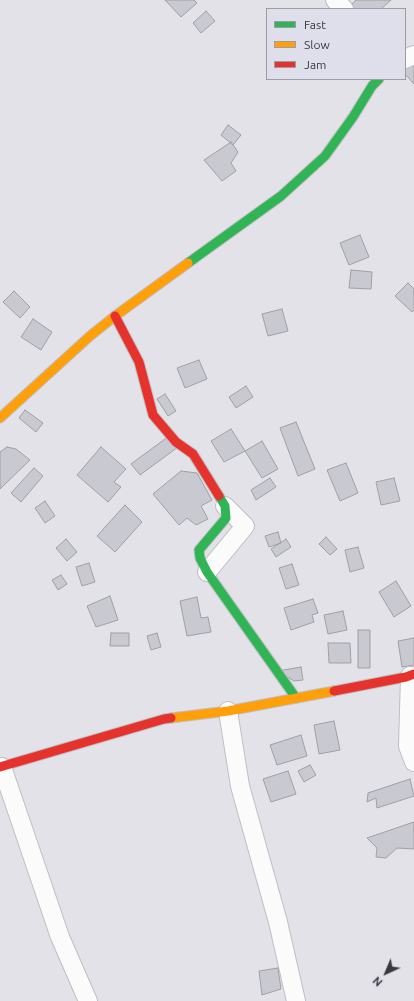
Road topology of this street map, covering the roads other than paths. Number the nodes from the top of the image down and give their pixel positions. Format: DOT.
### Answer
graph roads {
  1 [pos="335,0"];
  2 [pos="343,8"];
  3 [pos="378,80"];
  4 [pos="115,316"];
  5 [pos="0,418"];
  6 [pos="225,506"];
  7 [pos="208,572"];
  8 [pos="412,675"];
  9 [pos="296,698"];
  10 [pos="228,712"];
  11 [pos="414,762"];
  12 [pos="1,766"];
  13 [pos="88,1001"];
  14 [pos="296,1001"];
  1 -- 2 [label="street"];
  3 -- 4 [label="street"];
  4 -- 5 [label="street"];
  4 -- 6 [label="street"];
  6 -- 7 [label="street"];
  7 -- 9 [label="street"];
  8 -- 9 [label="street"];
  8 -- 11 [label="street"];
  9 -- 10 [label="street"];
  10 -- 12 [label="street"];
  10 -- 14 [label="street"];
  12 -- 13 [label="street"];
}
